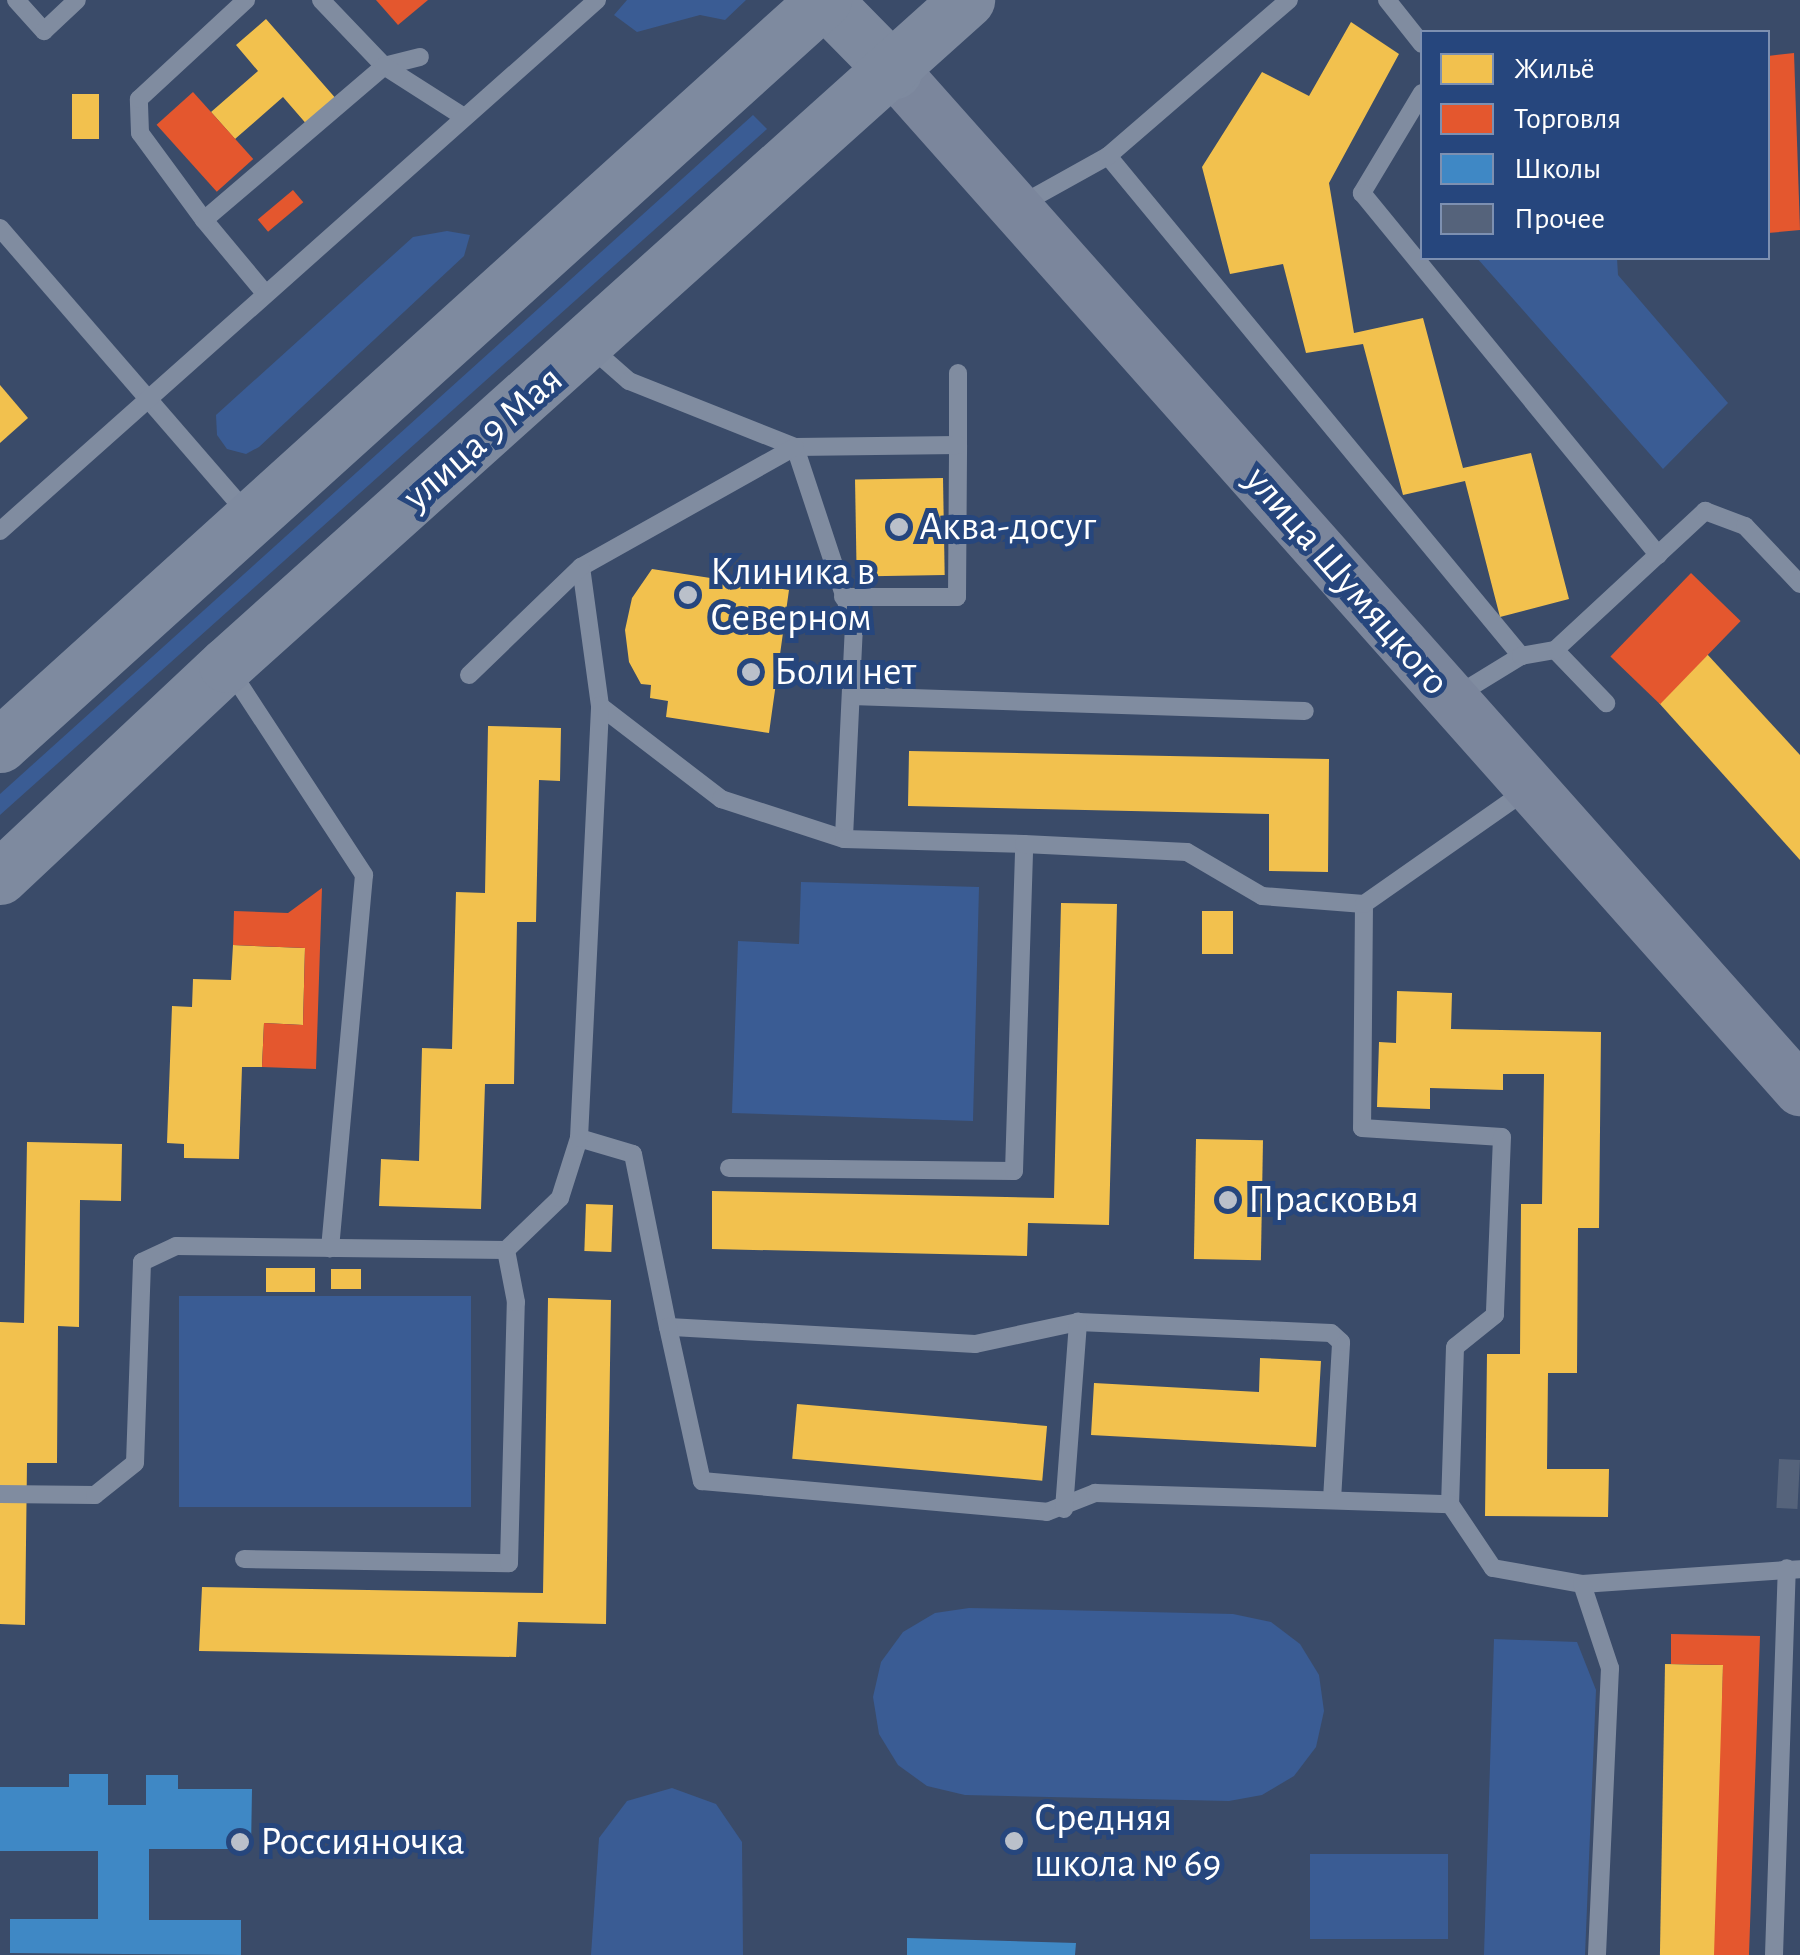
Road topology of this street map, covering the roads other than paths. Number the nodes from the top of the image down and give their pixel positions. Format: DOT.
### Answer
graph roads {
  1 [pos="16,0"];
  2 [pos="78,0"];
  3 [pos="246,0"];
  4 [pos="321,0"];
  5 [pos="597,0"];
  6 [pos="824,0"];
  7 [pos="967,0"];
  8 [pos="1289,0"];
  9 [pos="1388,0"];
  10 [pos="1420,41"];
  11 [pos="420,56"];
  12 [pos="384,66"];
  13 [pos="894,71"];
  14 [pos="1420,96"];
  15 [pos="464,117"];
  16 [pos="1108,156"];
  17 [pos="1016,207"];
  18 [pos="204,220"];
  19 [pos="0,228"];
  20 [pos="264,292"];
  21 [pos="589,346"];
  22 [pos="958,374"];
  23 [pos="145,401"];
  24 [pos="958,445"];
  25 [pos="796,447"];
  26 [pos="252,518"];
  27 [pos="0,531"];
  28 [pos="1658,555"];
  29 [pos="581,567"];
  30 [pos="1800,584"];
  31 [pos="842,597"];
  32 [pos="1555,650"];
  33 [pos="1521,656"];
  34 [pos="226,664"];
  35 [pos="469,675"];
  36 [pos="852,696"];
  37 [pos="1452,699"];
  38 [pos="1606,704"];
  39 [pos="600,706"];
  40 [pos="1305,711"];
  41 [pos="0,746"];
  42 [pos="1530,787"];
  43 [pos="844,839"];
  44 [pos="1024,844"];
  45 [pos="0,877"];
  46 [pos="1364,904"];
  47 [pos="1800,1090"];
  48 [pos="579,1138"];
  49 [pos="729,1168"];
  50 [pos="330,1248"];
  51 [pos="506,1250"];
  52 [pos="1078,1322"];
  53 [pos="668,1328"];
  54 [pos="0,1494"];
  55 [pos="1332,1500"];
  56 [pos="1450,1504"];
  57 [pos="1064,1509"];
  58 [pos="244,1559"];
  59 [pos="1793,1568"];
  60 [pos="1582,1584"];
  61 [pos="1597,1955"];
  62 [pos="1774,1955"];
  1 -- 2 [label="lane"];
  3 -- 18 [label="lane"];
  4 -- 12 [label="lane"];
  5 -- 15 [label="lane"];
  6 -- 13 [label="main road"];
  6 -- 26 [label="main road"];
  7 -- 13 [label="main road, улица 9 Мая"];
  8 -- 16 [label="lane"];
  9 -- 10 [label="lane"];
  11 -- 12 [label="lane"];
  12 -- 15 [label="lane"];
  12 -- 18 [label="lane"];
  13 -- 17 [label="street, улица Шумяцкого"];
  13 -- 21 [label="main road, улица 9 Мая"];
  14 -- 28 [label="lane"];
  15 -- 20 [label="lane"];
  16 -- 17 [label="lane"];
  16 -- 33 [label="lane"];
  17 -- 37 [label="street, улица Шумяцкого"];
  18 -- 20 [label="lane"];
  19 -- 23 [label="lane"];
  20 -- 23 [label="lane"];
  21 -- 25 [label="lane"];
  21 -- 34 [label="main road, улица 9 Мая"];
  22 -- 24 [label="lane"];
  23 -- 26 [label="lane"];
  23 -- 27 [label="lane"];
  24 -- 25 [label="lane"];
  24 -- 31 [label="lane"];
  25 -- 29 [label="lane"];
  25 -- 31 [label="lane"];
  26 -- 41 [label="main road"];
  28 -- 30 [label="lane"];
  28 -- 32 [label="lane"];
  29 -- 35 [label="lane"];
  29 -- 39 [label="lane"];
  31 -- 36 [label="lane"];
  32 -- 33 [label="lane"];
  32 -- 38 [label="lane"];
  33 -- 37 [label="lane"];
  34 -- 45 [label="main road, улица 9 Мая"];
  34 -- 50 [label="lane"];
  36 -- 40 [label="lane"];
  36 -- 43 [label="lane"];
  37 -- 42 [label="street, улица Шумяцкого"];
  39 -- 43 [label="lane"];
  39 -- 48 [label="lane"];
  42 -- 46 [label="lane"];
  42 -- 47 [label="street, улица Шумяцкого"];
  43 -- 44 [label="lane"];
  44 -- 46 [label="lane"];
  44 -- 49 [label="lane"];
  46 -- 56 [label="lane"];
  48 -- 51 [label="lane"];
  48 -- 53 [label="lane"];
  50 -- 51 [label="lane"];
  50 -- 54 [label="lane"];
  51 -- 58 [label="lane"];
  52 -- 53 [label="lane"];
  52 -- 55 [label="lane"];
  52 -- 57 [label="lane"];
  53 -- 57 [label="lane"];
  55 -- 56 [label="lane"];
  55 -- 57 [label="lane"];
  56 -- 60 [label="lane"];
  59 -- 60 [label="lane"];
  59 -- 62 [label="lane"];
  60 -- 61 [label="lane"];
}
